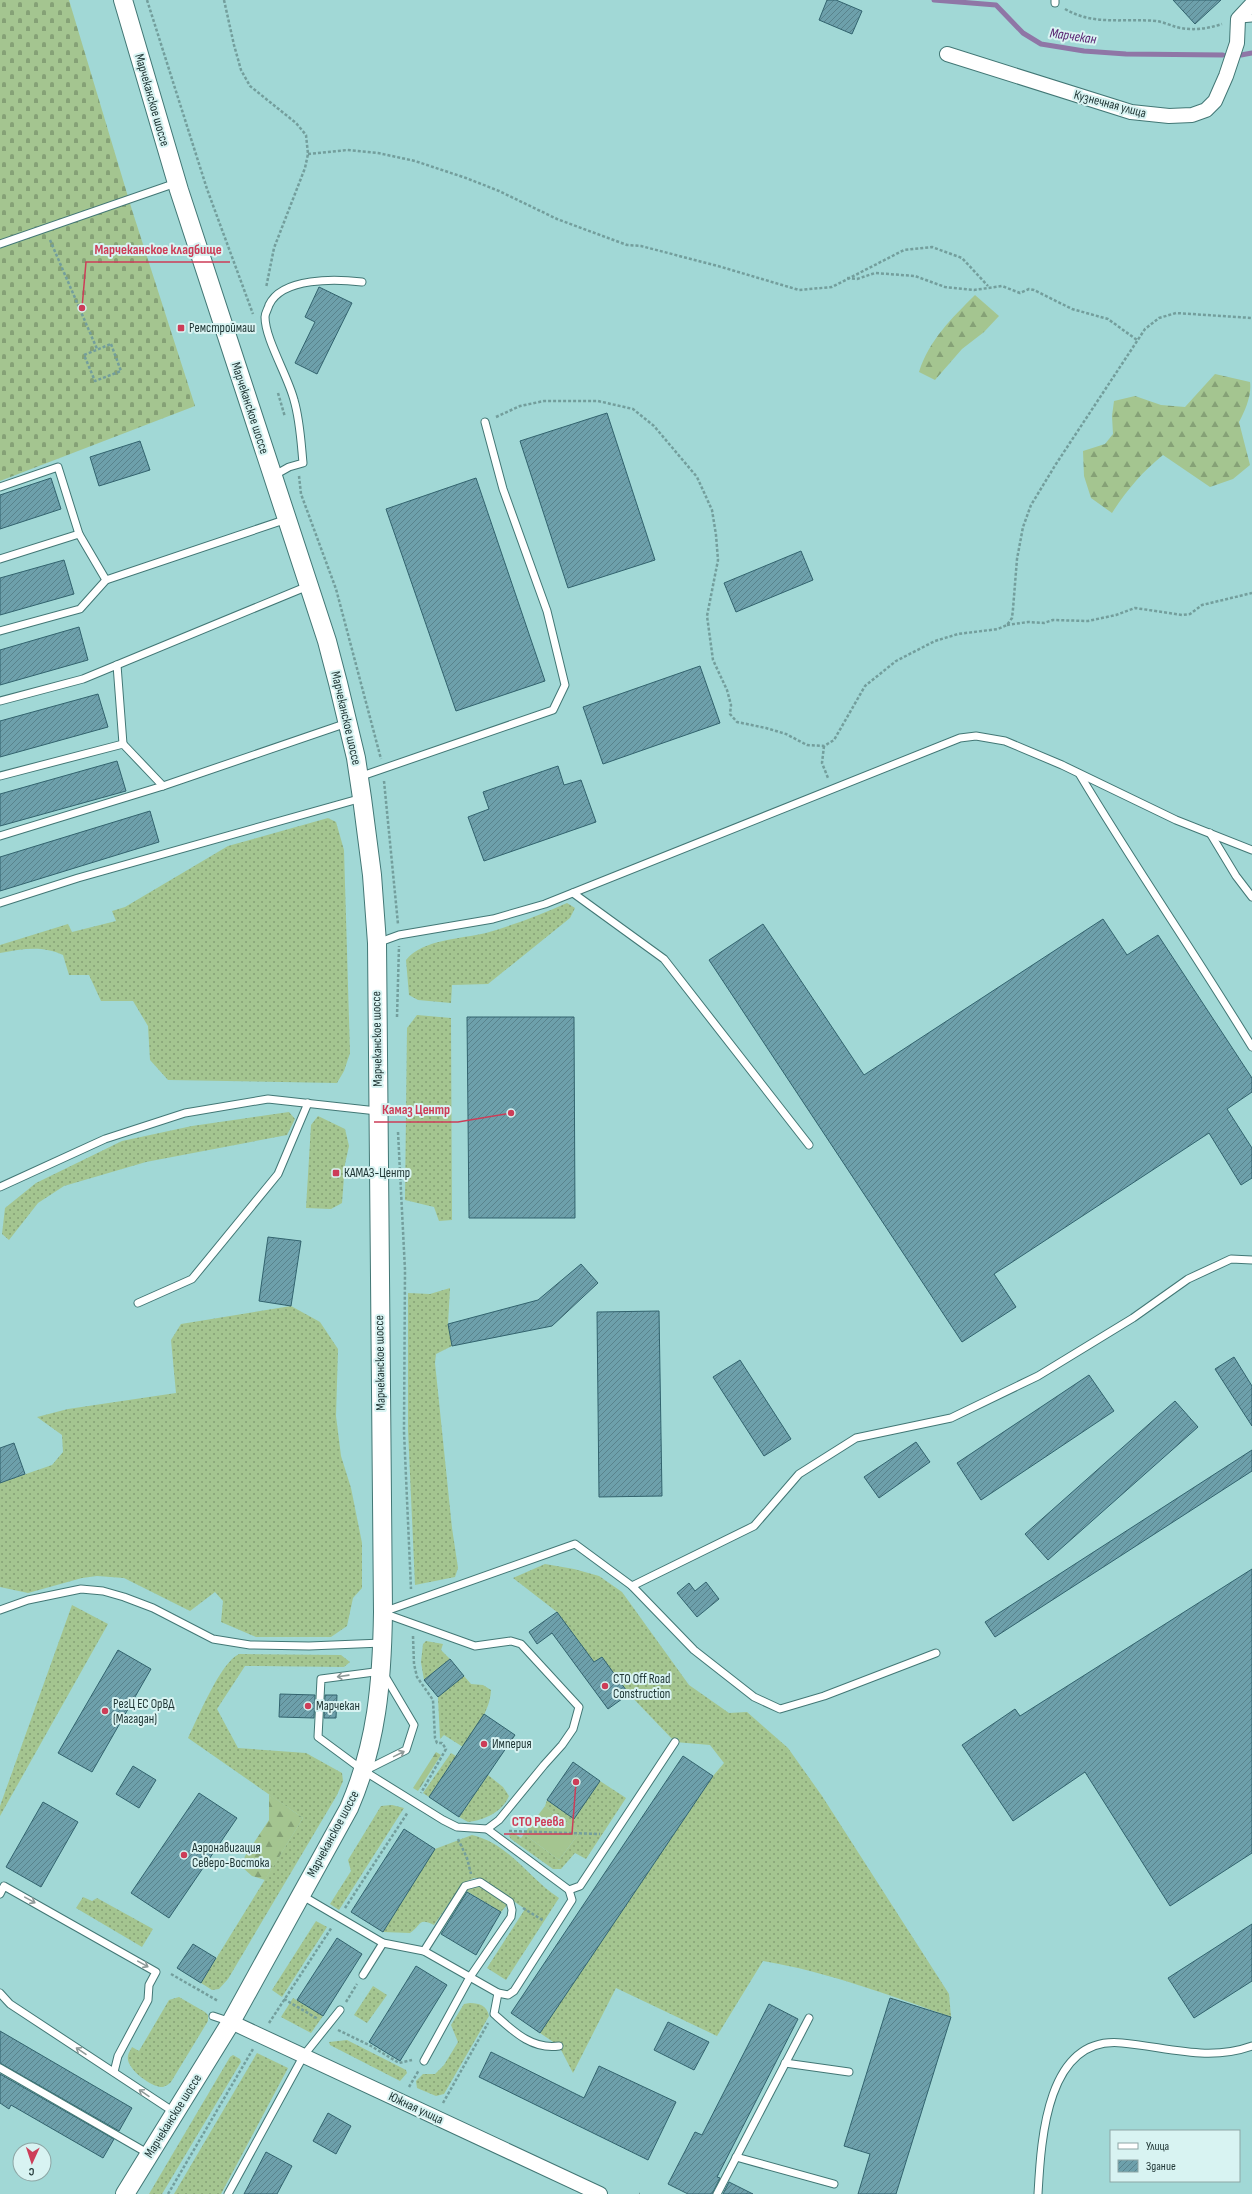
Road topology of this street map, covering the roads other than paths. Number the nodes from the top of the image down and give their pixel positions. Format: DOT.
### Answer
graph roads {
  1 [pos="123,0"];
  2 [pos="1252,4"];
  3 [pos="1252,18"];
  4 [pos="1238,19"];
  5 [pos="947,54"];
  6 [pos="177,183"];
  7 [pos="0,244"];
  8 [pos="362,282"];
  9 [pos="485,422"];
  10 [pos="272,476"];
  11 [pos="0,487"];
  12 [pos="287,519"];
  13 [pos="79,534"];
  14 [pos="0,559"];
  15 [pos="106,580"];
  16 [pos="308,586"];
  17 [pos="0,631"];
  18 [pos="117,665"];
  19 [pos="0,701"];
  20 [pos="349,722"];
  21 [pos="123,744"];
  22 [pos="1080,774"];
  23 [pos="0,776"];
  24 [pos="359,777"];
  25 [pos="164,786"];
  26 [pos="362,798"];
  27 [pos="1210,833"];
  28 [pos="0,836"];
  29 [pos="1252,850"];
  30 [pos="573,893"];
  31 [pos="1252,896"];
  32 [pos="0,903"];
  33 [pos="377,943"];
  34 [pos="1252,1047"];
  35 [pos="308,1103"];
  36 [pos="377,1111"];
  37 [pos="810,1144"];
  38 [pos="0,1187"];
  39 [pos="1252,1260"];
  40 [pos="138,1303"];
  41 [pos="632,1586"];
  42 [pos="0,1610"];
  43 [pos="383,1612"];
  44 [pos="383,1643"];
  45 [pos="936,1653"];
  46 [pos="382,1671"];
  47 [pos="675,1742"];
  48 [pos="364,1771"];
  49 [pos="487,1829"];
  50 [pos="569,1890"];
  51 [pos="0,1894"];
  52 [pos="300,1894"];
  53 [pos="383,1943"];
  54 [pos="424,1951"];
  55 [pos="363,1975"];
  56 [pos="470,1977"];
  57 [pos="498,1993"];
  58 [pos="0,1994"];
  59 [pos="340,2010"];
  60 [pos="213,2016"];
  61 [pos="809,2018"];
  62 [pos="231,2022"];
  63 [pos="559,2046"];
  64 [pos="1252,2046"];
  65 [pos="304,2056"];
  66 [pos="424,2062"];
  67 [pos="785,2063"];
  68 [pos="0,2068"];
  69 [pos="114,2072"];
  70 [pos="849,2072"];
  71 [pos="176,2113"];
  72 [pos="149,2154"];
  73 [pos="736,2158"];
  74 [pos="834,2184"];
  75 [pos="125,2194"];
  76 [pos="228,2194"];
  77 [pos="600,2194"];
  78 [pos="717,2194"];
  79 [pos="1038,2194"];
  1 -- 6 [label="street, Марчеканское шоссе"];
  2 -- 4 [label="street"];
  3 -- 4 [label="lane"];
  4 -- 5 [label="street, Кузнечная улица"];
  6 -- 7 [label="lane"];
  6 -- 10 [label="street, Марчеканское шоссе"];
  8 -- 10 [label="lane"];
  9 -- 24 [label="lane"];
  10 -- 12 [label="street, Марчеканское шоссе"];
  11 -- 13 [label="lane"];
  12 -- 15 [label="lane"];
  12 -- 16 [label="street, Марчеканское шоссе"];
  13 -- 14 [label="lane"];
  13 -- 15 [label="lane"];
  15 -- 17 [label="lane"];
  16 -- 18 [label="lane"];
  16 -- 20 [label="street, Марчеканское шоссе"];
  18 -- 19 [label="lane"];
  18 -- 21 [label="lane"];
  20 -- 24 [label="street, Марчеканское шоссе"];
  20 -- 25 [label="lane"];
  21 -- 23 [label="lane"];
  21 -- 25 [label="lane"];
  22 -- 27 [label="lane"];
  22 -- 30 [label="lane"];
  22 -- 34 [label="lane"];
  24 -- 26 [label="street, Марчеканское шоссе"];
  25 -- 28 [label="lane"];
  26 -- 32 [label="lane"];
  26 -- 33 [label="street, Марчеканское шоссе"];
  27 -- 29 [label="lane"];
  27 -- 31 [label="lane"];
  30 -- 33 [label="lane"];
  30 -- 37 [label="lane"];
  33 -- 36 [label="street, Марчеканское шоссе"];
  35 -- 36 [label="lane"];
  35 -- 38 [label="lane"];
  35 -- 40 [label="lane"];
  36 -- 43 [label="street, Марчеканское шоссе"];
  39 -- 41 [label="lane"];
  41 -- 43 [label="lane"];
  41 -- 45 [label="lane"];
  42 -- 44 [label="lane"];
  43 -- 44 [label="street, Марчеканское шоссе"];
  43 -- 49 [label="lane"];
  44 -- 46 [label="street, Марчеканское шоссе"];
  46 -- 48 [label="street, Марчеканское шоссе"];
  48 -- 46 [label="lane, one-way"];
  46 -- 48 [label="lane, one-way"];
  47 -- 50 [label="lane"];
  48 -- 49 [label="lane"];
  48 -- 52 [label="street, Марчеканское шоссе"];
  49 -- 50 [label="lane"];
  50 -- 57 [label="lane"];
  51 -- 69 [label="lane, one-way"];
  52 -- 53 [label="lane"];
  52 -- 62 [label="street, Марчеканское шоссе"];
  53 -- 54 [label="lane"];
  53 -- 55 [label="lane"];
  54 -- 56 [label="lane"];
  54 -- 56 [label="lane"];
  56 -- 57 [label="lane"];
  56 -- 66 [label="lane"];
  57 -- 63 [label="lane"];
  69 -- 58 [label="lane, one-way"];
  59 -- 65 [label="lane"];
  60 -- 62 [label="lane"];
  61 -- 67 [label="lane"];
  62 -- 65 [label="street, Южная улица"];
  62 -- 71 [label="street, Марчеканское шоссе"];
  64 -- 79 [label="lane"];
  65 -- 76 [label="lane"];
  65 -- 77 [label="street, Южная улица"];
  67 -- 70 [label="lane"];
  67 -- 73 [label="lane"];
  68 -- 72 [label="lane"];
  71 -- 69 [label="lane, one-way"];
  71 -- 72 [label="street, Марчеканское шоссе"];
  72 -- 75 [label="street, Марчеканское шоссе"];
  73 -- 74 [label="lane"];
  73 -- 78 [label="lane"];
}
